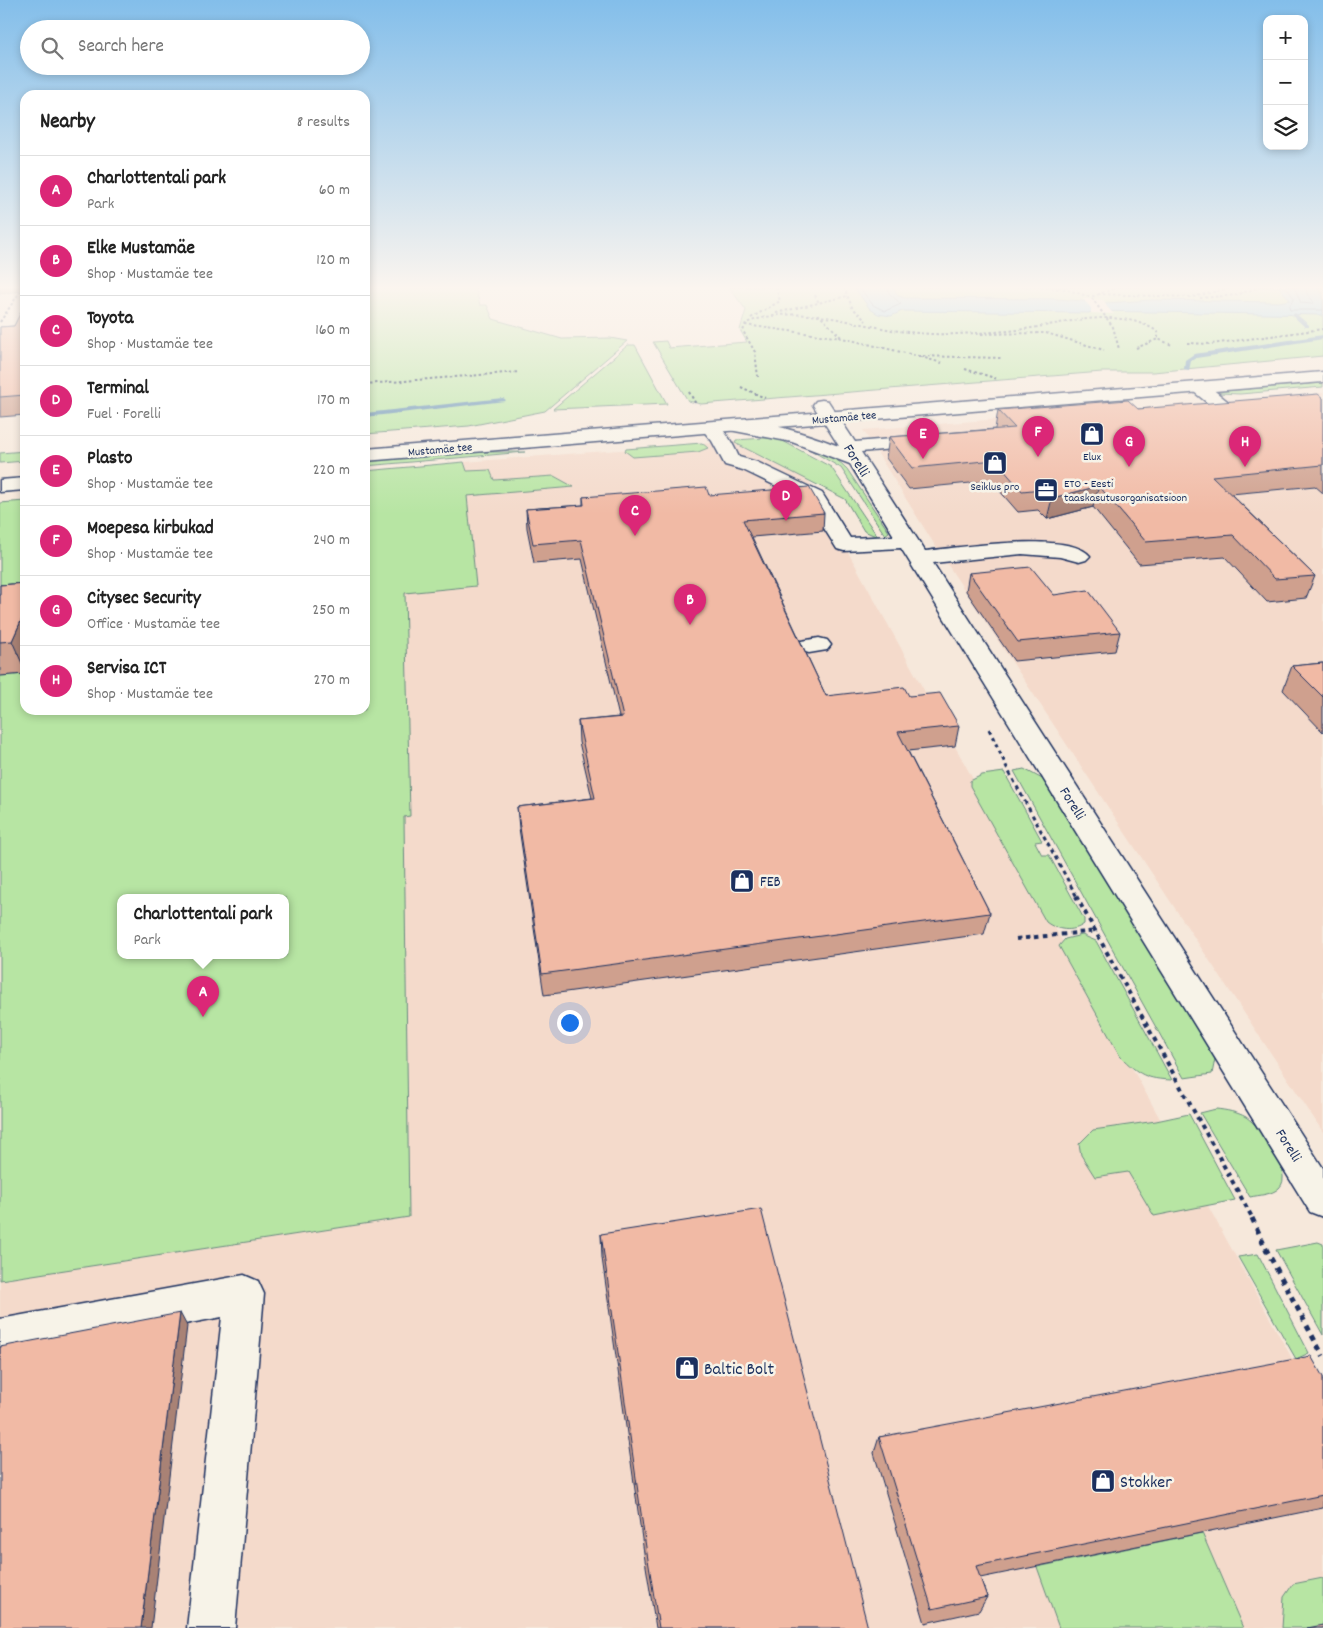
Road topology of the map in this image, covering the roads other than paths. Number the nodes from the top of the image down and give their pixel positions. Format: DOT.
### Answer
graph roads {
  1 [pos="1323,367"];
  2 [pos="1323,377"];
  3 [pos="1200,388"];
  4 [pos="827,412"];
  5 [pos="1230,412"];
  6 [pos="735,426"];
  7 [pos="710,428"];
  8 [pos="914,442"];
  9 [pos="370,444"];
  10 [pos="854,454"];
  11 [pos="370,455"];
  12 [pos="20,471"];
  13 [pos="0,473"];
  14 [pos="20,484"];
  15 [pos="0,486"];
  16 [pos="914,550"];
  17 [pos="1079,556"];
  18 [pos="1323,1200"];
  19 [pos="0,1339"];
  20 [pos="211,1628"];
  1 -- 4 [label="main road, Mustamäe tee"];
  2 -- 3 [label="main road, Mustamäe tee"];
  3 -- 4 [label="main road, Mustamäe tee"];
  3 -- 5 [label="main road"];
  4 -- 6 [label="main road, Mustamäe tee"];
  4 -- 9 [label="main road, Mustamäe tee"];
  4 -- 10 [label="main road, Forelli"];
  6 -- 7 [label="main road, Mustamäe tee"];
  6 -- 10 [label="main road"];
  7 -- 11 [label="main road, Mustamäe tee"];
  7 -- 16 [label="main road"];
  8 -- 10 [label="main road"];
  10 -- 16 [label="main road, Forelli"];
  12 -- 13 [label="main road"];
  14 -- 15 [label="main road"];
  16 -- 17 [label="main road"];
  16 -- 18 [label="main road, Forelli"];
  19 -- 20 [label="main road"];
}
